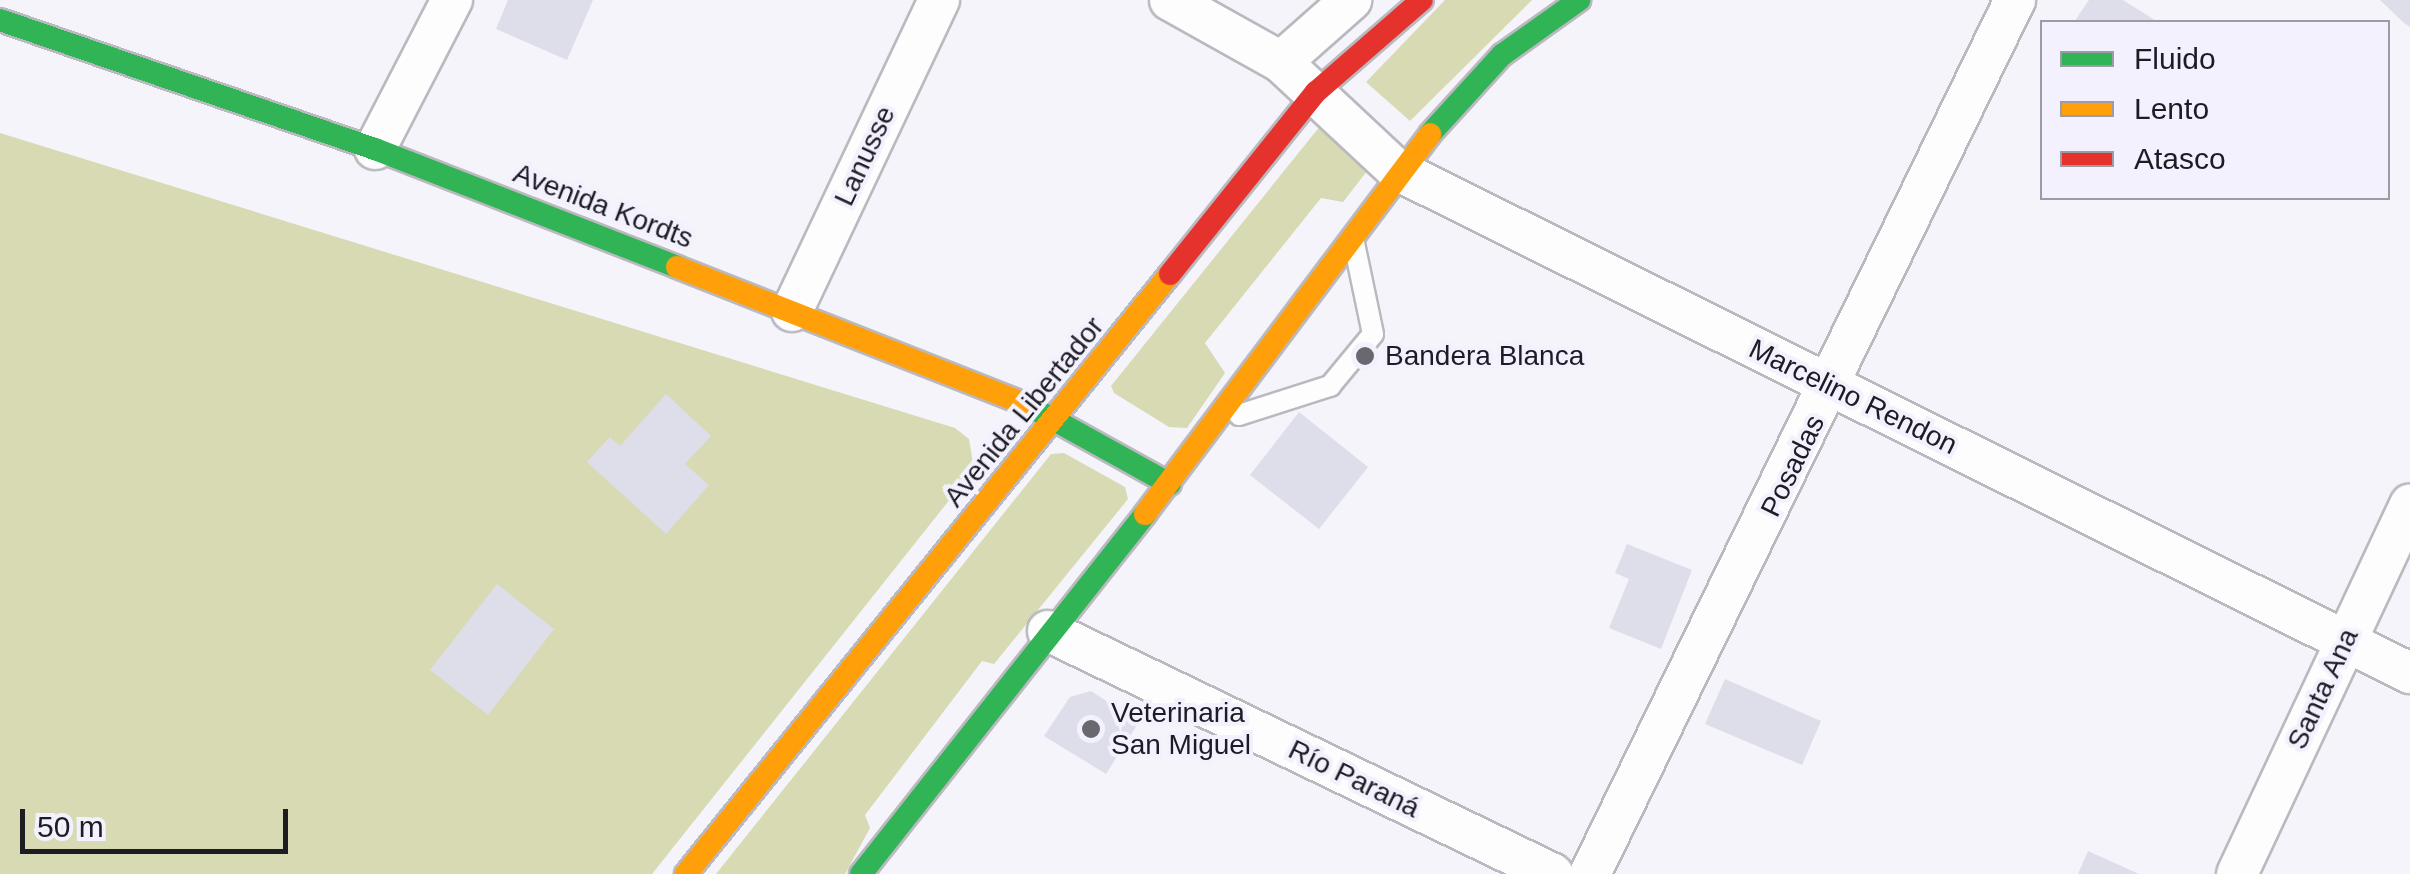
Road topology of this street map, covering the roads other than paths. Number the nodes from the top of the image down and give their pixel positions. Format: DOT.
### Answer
graph roads {
  1 [pos="452,0"];
  2 [pos="939,0"];
  3 [pos="1170,0"];
  4 [pos="1350,0"];
  5 [pos="1422,0"];
  6 [pos="1579,0"];
  7 [pos="2015,0"];
  8 [pos="0,20"];
  9 [pos="1281,62"];
  10 [pos="1316,92"];
  11 [pos="374,150"];
  12 [pos="1397,170"];
  13 [pos="1352,231"];
  14 [pos="792,311"];
  15 [pos="1832,386"];
  16 [pos="1058,418"];
  17 [pos="1217,422"];
  18 [pos="1170,484"];
  19 [pos="2410,504"];
  20 [pos="1048,631"];
  21 [pos="2345,640"];
  22 [pos="2410,673"];
  23 [pos="686,874"];
  24 [pos="861,874"];
  25 [pos="1553,874"];
  26 [pos="1590,874"];
  27 [pos="2237,874"];
  1 -- 11 [label="street"];
  2 -- 14 [label="street, Lanusse"];
  3 -- 9 [label="street, Marcelino Rendon"];
  4 -- 9 [label="street"];
  5 -- 10 [label="main road, Avenida Libertador"];
  6 -- 12 [label="main road"];
  7 -- 15 [label="street, Posadas"];
  8 -- 11 [label="main road, Avenida Kordts"];
  9 -- 10 [label="street, Marcelino Rendon"];
  10 -- 12 [label="street, Marcelino Rendon"];
  10 -- 16 [label="main road, Avenida Libertador"];
  11 -- 14 [label="main road, Avenida Kordts"];
  12 -- 13 [label="main road"];
  12 -- 15 [label="street, Marcelino Rendon"];
  13 -- 17 [label="main road"];
  13 -- 17 [label="lane"];
  14 -- 16 [label="main road, Avenida Kordts"];
  15 -- 21 [label="street, Marcelino Rendon"];
  15 -- 26 [label="street, Posadas"];
  16 -- 18 [label="main road, Avenida Kordts"];
  16 -- 23 [label="main road, Avenida Libertador"];
  17 -- 18 [label="main road"];
  18 -- 20 [label="main road"];
  19 -- 21 [label="street, Santa Ana"];
  20 -- 24 [label="main road"];
  20 -- 25 [label="street, Río Paraná"];
  21 -- 22 [label="street, Marcelino Rendon"];
  21 -- 27 [label="street, Santa Ana"];
}
